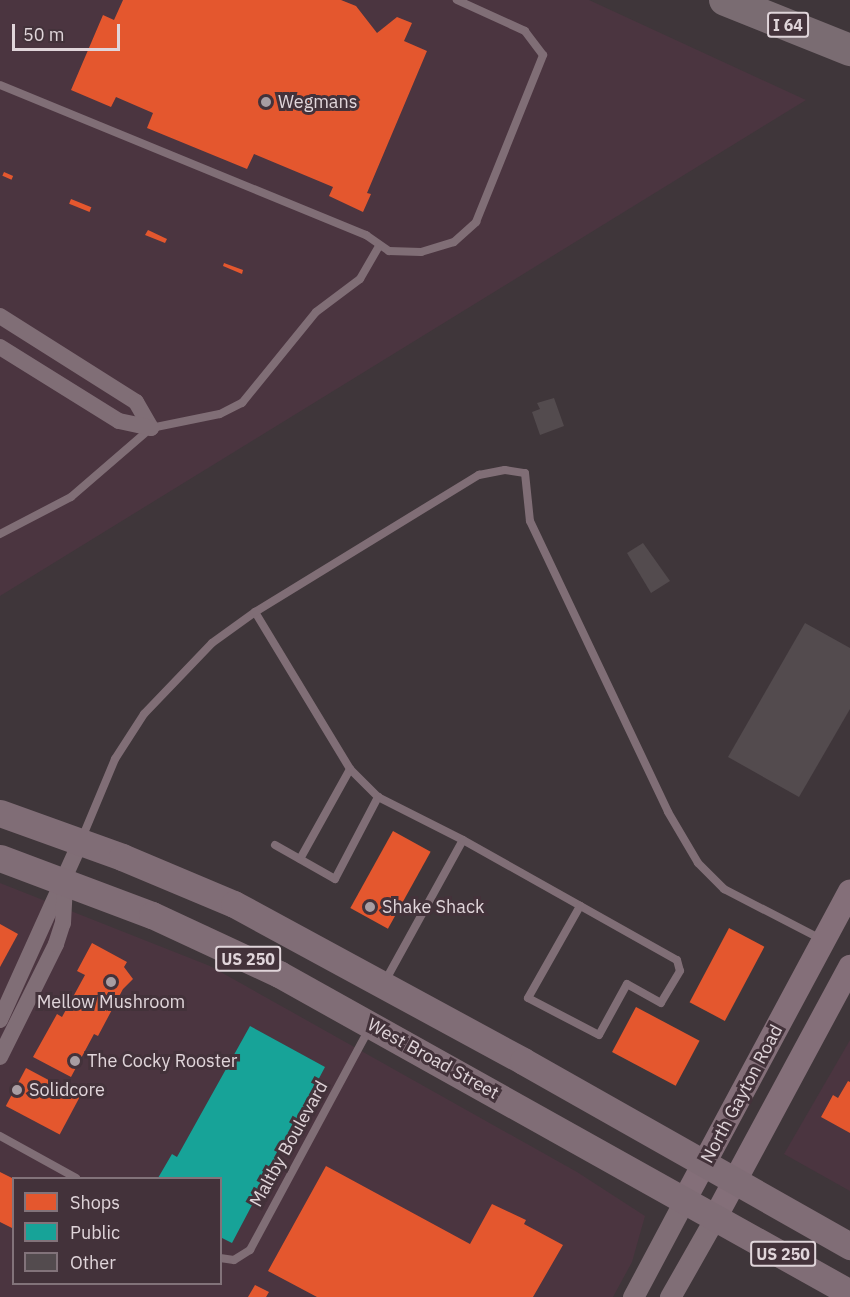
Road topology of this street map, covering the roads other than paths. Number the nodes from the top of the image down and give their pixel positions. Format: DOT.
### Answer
graph roads {
  1 [pos="457,0"];
  2 [pos="725,0"];
  3 [pos="850,50"];
  4 [pos="0,85"];
  5 [pos="380,245"];
  6 [pos="0,316"];
  7 [pos="0,346"];
  8 [pos="151,428"];
  9 [pos="0,534"];
  10 [pos="255,612"];
  11 [pos="350,769"];
  12 [pos="378,797"];
  13 [pos="0,813"];
  14 [pos="463,840"];
  15 [pos="81,841"];
  16 [pos="275,845"];
  17 [pos="0,858"];
  18 [pos="300,859"];
  19 [pos="65,881"];
  20 [pos="850,891"];
  21 [pos="580,906"];
  22 [pos="824,940"];
  23 [pos="850,967"];
  24 [pos="384,984"];
  25 [pos="0,1020"];
  26 [pos="372,1025"];
  27 [pos="0,1057"];
  28 [pos="0,1136"];
  29 [pos="706,1162"];
  30 [pos="72,1177"];
  31 [pos="737,1179"];
  32 [pos="685,1199"];
  33 [pos="716,1216"];
  34 [pos="850,1246"];
  35 [pos="222,1258"];
  36 [pos="850,1293"];
  37 [pos="633,1297"];
  38 [pos="670,1297"];
  1 -- 5 [label="lane"];
  2 -- 3 [label="highway, I 64"];
  4 -- 5 [label="lane"];
  5 -- 8 [label="lane"];
  6 -- 8 [label="street"];
  7 -- 8 [label="street"];
  8 -- 9 [label="lane"];
  10 -- 11 [label="lane"];
  10 -- 15 [label="lane"];
  10 -- 22 [label="lane"];
  11 -- 12 [label="lane"];
  11 -- 18 [label="lane"];
  12 -- 14 [label="lane"];
  12 -- 18 [label="lane"];
  13 -- 15 [label="main road, US 250"];
  14 -- 21 [label="lane"];
  14 -- 24 [label="lane"];
  15 -- 19 [label="street"];
  15 -- 24 [label="main road, US 250"];
  16 -- 18 [label="lane"];
  17 -- 19 [label="main road, West Broad Street / US 250"];
  19 -- 25 [label="street"];
  19 -- 26 [label="main road, West Broad Street / US 250"];
  19 -- 27 [label="street"];
  20 -- 22 [label="main road, North Gayton Road"];
  21 -- 21 [label="lane"];
  22 -- 29 [label="main road, North Gayton Road"];
  23 -- 31 [label="main road, North Gayton Road"];
  24 -- 29 [label="main road, US 250"];
  26 -- 32 [label="main road, West Broad Street / US 250"];
  26 -- 35 [label="lane, Maltby Boulevard"];
  28 -- 30 [label="lane"];
  29 -- 31 [label="main road, US 250"];
  29 -- 32 [label="main road, North Gayton Road"];
  31 -- 33 [label="main road, North Gayton Road"];
  31 -- 34 [label="main road, US 250"];
  32 -- 33 [label="main road, West Broad Street / US 250"];
  32 -- 37 [label="street, North Gayton Road"];
  33 -- 36 [label="main road, West Broad Street / US 250"];
  33 -- 38 [label="street, North Gayton Road"];
}
